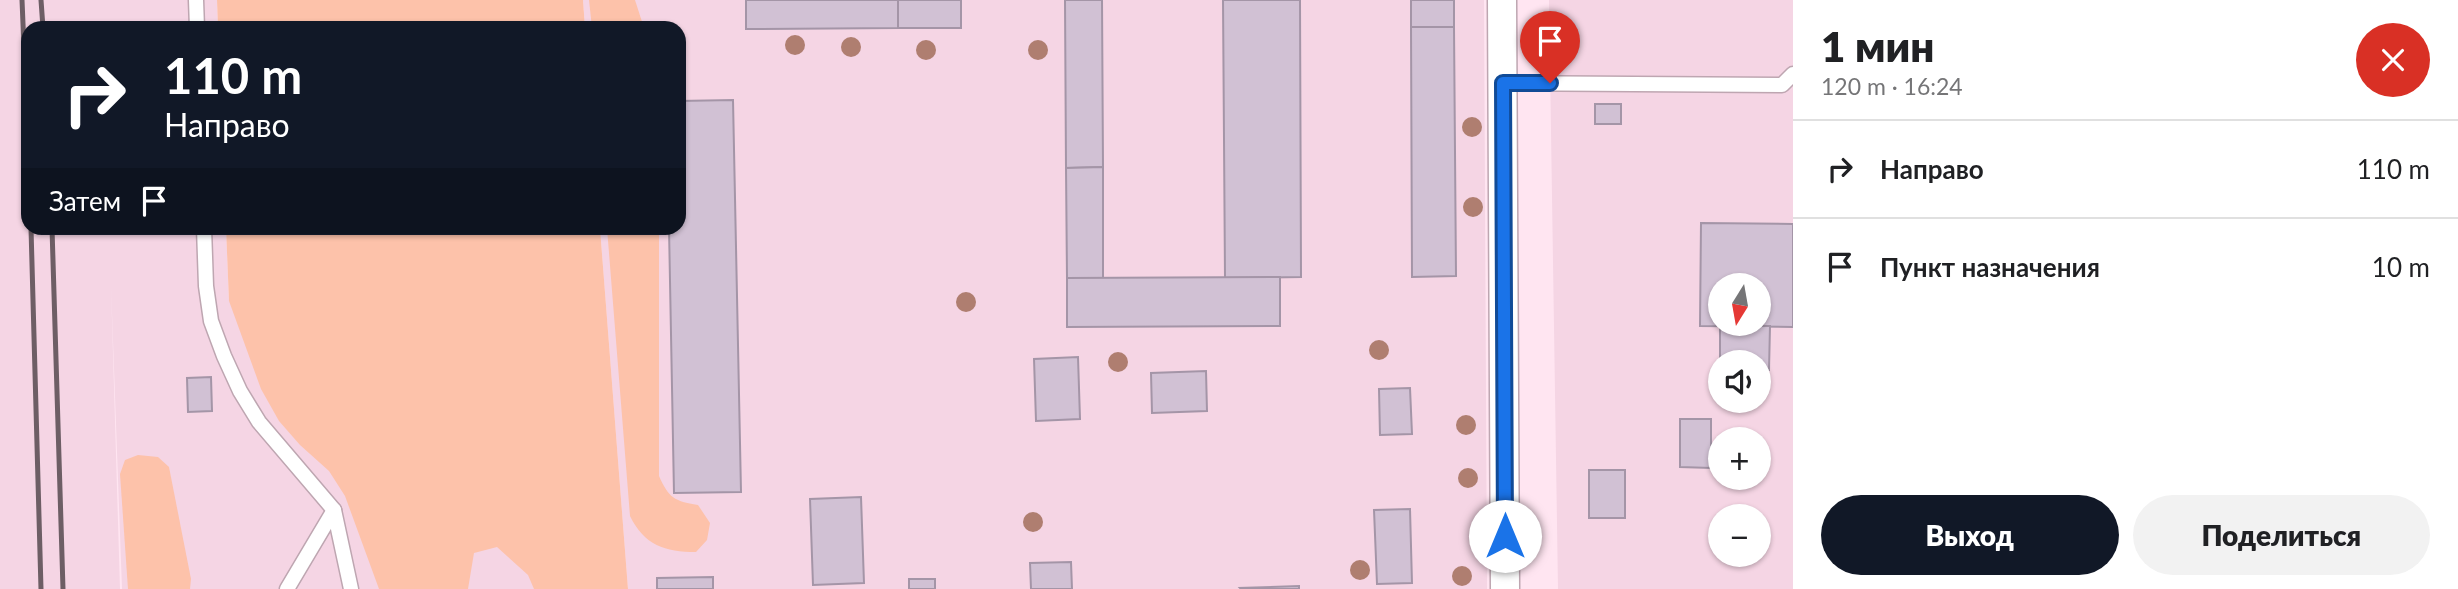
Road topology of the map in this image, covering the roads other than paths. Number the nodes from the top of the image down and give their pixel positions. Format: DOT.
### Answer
graph roads {
  1 [pos="196,0"];
  2 [pos="1502,0"];
  3 [pos="197,21"];
  4 [pos="1793,74"];
  5 [pos="1503,83"];
  6 [pos="204,235"];
  7 [pos="334,510"];
  8 [pos="287,589"];
  9 [pos="351,589"];
  10 [pos="1505,589"];
  1 -- 3 [label="lane"];
  2 -- 5 [label="street"];
  4 -- 5 [label="lane"];
  5 -- 10 [label="street"];
  6 -- 7 [label="lane"];
  7 -- 8 [label="lane"];
  7 -- 9 [label="lane"];
}
